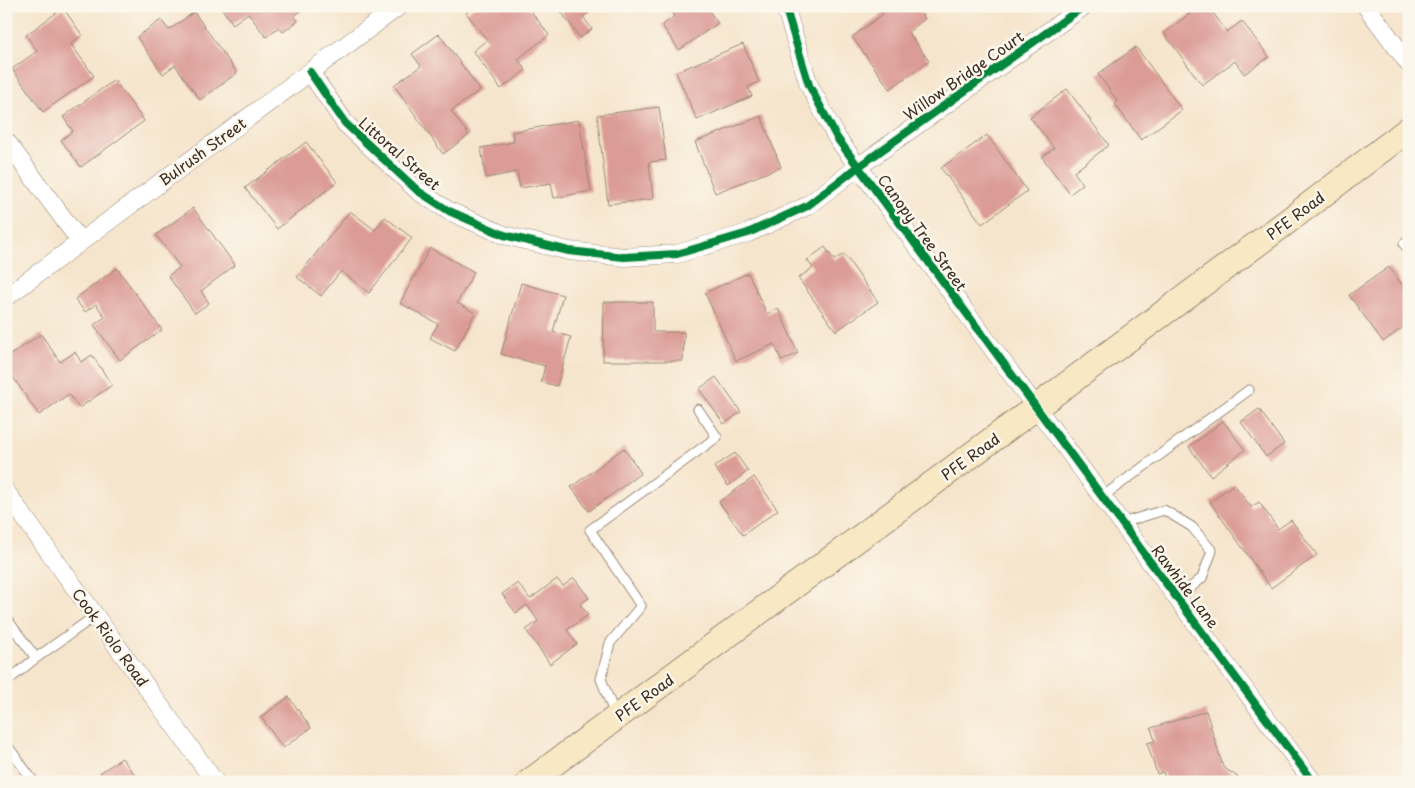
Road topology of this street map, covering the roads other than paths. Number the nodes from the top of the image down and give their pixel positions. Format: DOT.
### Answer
graph roads {
  1 [pos="400,6"];
  2 [pos="785,6"];
  3 [pos="1084,6"];
  4 [pos="1366,6"];
  5 [pos="1409,64"];
  6 [pos="310,72"];
  7 [pos="1409,129"];
  8 [pos="6,141"];
  9 [pos="858,167"];
  10 [pos="1409,240"];
  11 [pos="80,241"];
  12 [pos="1409,250"];
  13 [pos="6,297"];
  14 [pos="1249,390"];
  15 [pos="1036,408"];
  16 [pos="698,409"];
  17 [pos="6,492"];
  18 [pos="1102,497"];
  19 [pos="1122,523"];
  20 [pos="1177,599"];
  21 [pos="95,616"];
  22 [pos="6,618"];
  23 [pos="36,658"];
  24 [pos="6,682"];
  25 [pos="616,718"];
  26 [pos="6,744"];
  27 [pos="34,782"];
  28 [pos="215,782"];
  29 [pos="529,782"];
  30 [pos="1313,782"];
  1 -- 6 [label="street, Bulrush Street"];
  2 -- 9 [label="street, Canopy Tree Street"];
  3 -- 9 [label="street, Willow Bridge Court"];
  4 -- 5 [label="street"];
  6 -- 9 [label="street, Littoral Street"];
  6 -- 11 [label="street, Bulrush Street"];
  7 -- 15 [label="main road, PFE Road"];
  8 -- 11 [label="street"];
  9 -- 15 [label="street, Canopy Tree Street"];
  10 -- 12 [label="lane"];
  11 -- 13 [label="street, Bulrush Street"];
  14 -- 18 [label="lane"];
  15 -- 18 [label="street, Rawhide Lane"];
  15 -- 25 [label="main road, PFE Road"];
  16 -- 25 [label="lane"];
  17 -- 21 [label="street, Cook Riolo Road"];
  18 -- 19 [label="street, Rawhide Lane"];
  19 -- 20 [label="street, Rawhide Lane"];
  19 -- 20 [label="lane"];
  20 -- 30 [label="street, Rawhide Lane"];
  21 -- 23 [label="lane"];
  21 -- 28 [label="street, Cook Riolo Road"];
  22 -- 23 [label="lane"];
  23 -- 24 [label="lane"];
  25 -- 29 [label="main road, PFE Road"];
  26 -- 27 [label="lane"];
}
